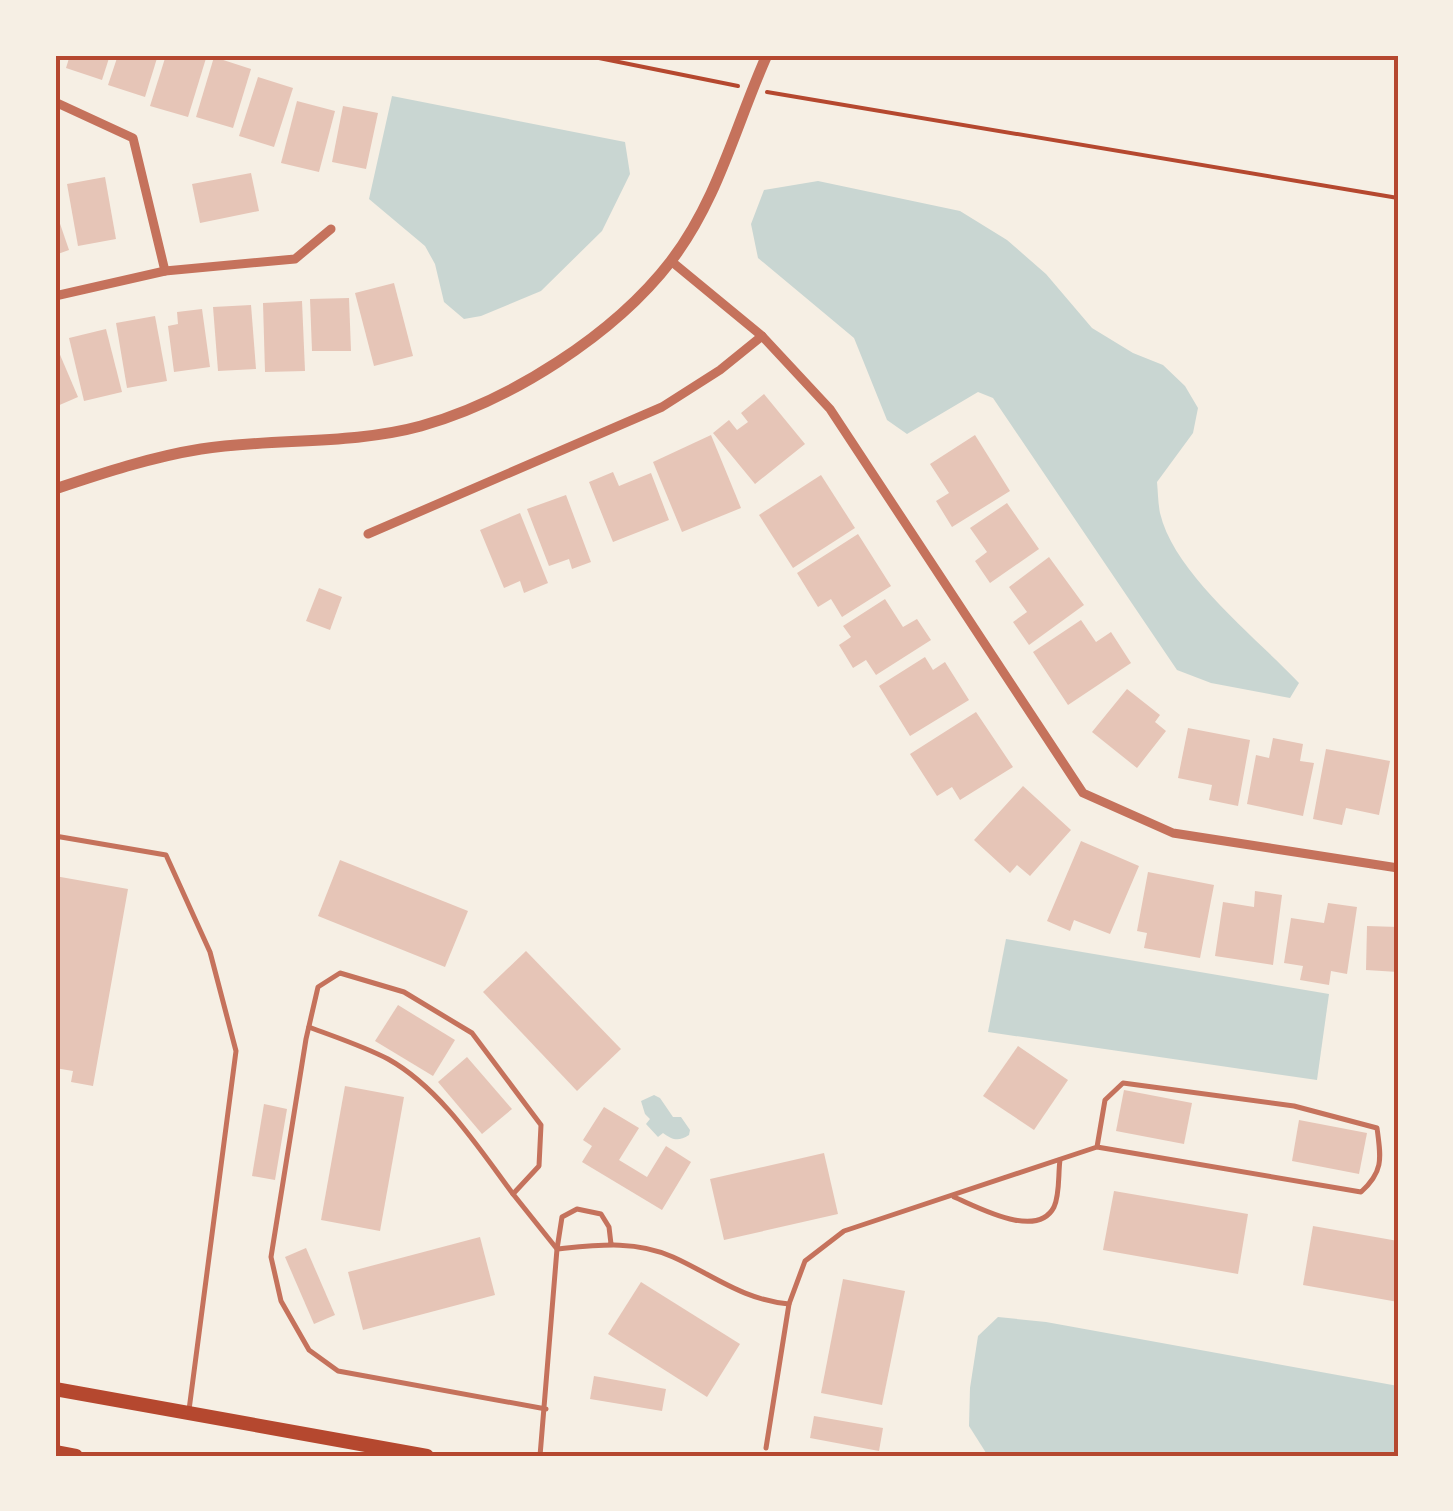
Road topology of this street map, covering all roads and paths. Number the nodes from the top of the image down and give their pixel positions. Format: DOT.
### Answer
graph roads {
  1 [pos="584,55"];
  2 [pos="767,55"];
  3 [pos="743,87"];
  4 [pos="766,92"];
  5 [pos="55,102"];
  6 [pos="1398,198"];
  7 [pos="331,228"];
  8 [pos="671,261"];
  9 [pos="165,271"];
  10 [pos="55,296"];
  11 [pos="762,336"];
  12 [pos="55,489"];
  13 [pos="368,534"];
  14 [pos="55,836"];
  15 [pos="1398,868"];
  16 [pos="309,1027"];
  17 [pos="1097,1147"];
  18 [pos="1060,1160"];
  19 [pos="512,1194"];
  20 [pos="951,1196"];
  21 [pos="611,1244"];
  22 [pos="558,1249"];
  23 [pos="788,1304"];
  24 [pos="55,1389"];
  25 [pos="546,1409"];
  26 [pos="188,1413"];
  27 [pos="766,1448"];
  28 [pos="55,1452"];
  29 [pos="76,1456"];
  30 [pos="427,1456"];
  31 [pos="540,1456"];
  1 -- 3 [label="path"];
  2 -- 8 [label="street"];
  4 -- 6 [label="path"];
  5 -- 9 [label="street"];
  7 -- 9 [label="street"];
  8 -- 11 [label="street"];
  8 -- 12 [label="street"];
  9 -- 10 [label="street"];
  11 -- 13 [label="street"];
  11 -- 15 [label="street"];
  14 -- 26 [label="lane"];
  16 -- 19 [label="lane"];
  16 -- 19 [label="lane"];
  16 -- 25 [label="lane"];
  17 -- 17 [label="lane"];
  17 -- 18 [label="lane"];
  18 -- 20 [label="lane"];
  18 -- 20 [label="lane"];
  19 -- 22 [label="lane"];
  20 -- 23 [label="lane"];
  21 -- 22 [label="lane"];
  21 -- 22 [label="lane"];
  21 -- 23 [label="lane"];
  22 -- 25 [label="lane"];
  23 -- 27 [label="lane"];
  24 -- 26 [label="main road"];
  25 -- 31 [label="lane"];
  26 -- 30 [label="main road"];
  28 -- 29 [label="main road"];
}
